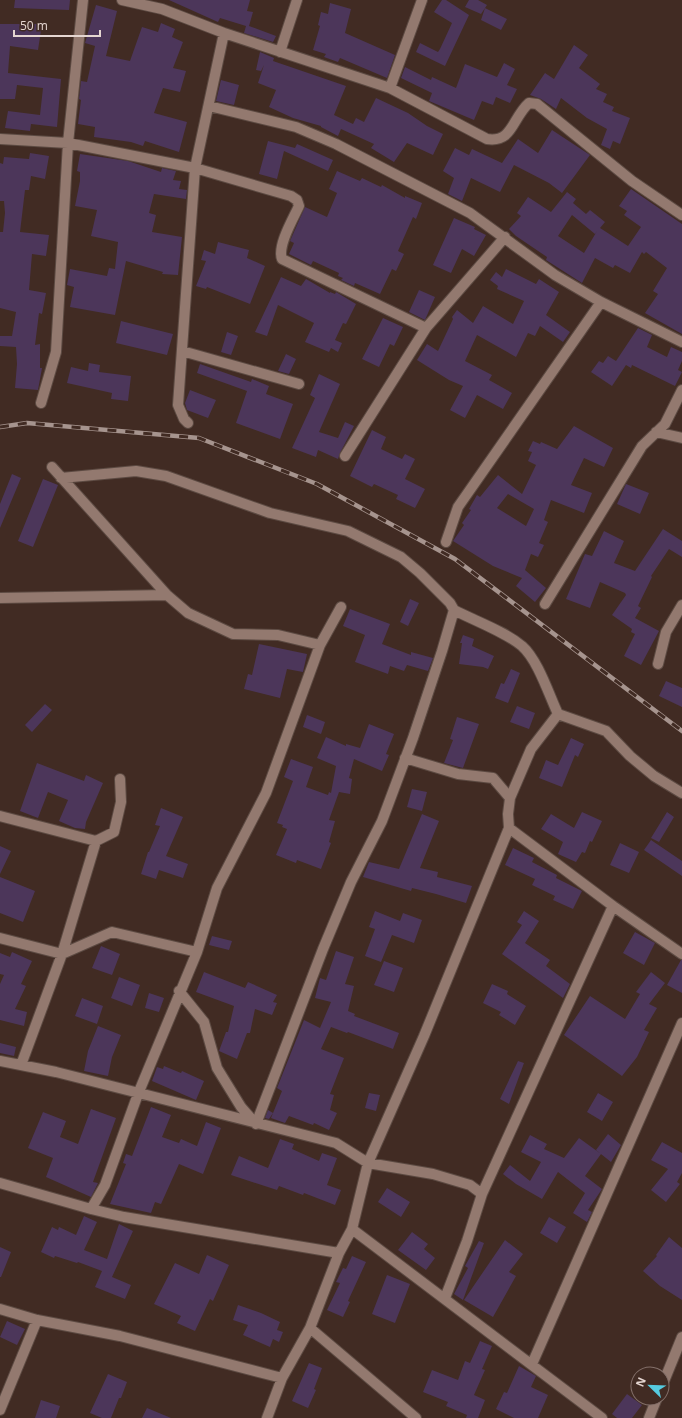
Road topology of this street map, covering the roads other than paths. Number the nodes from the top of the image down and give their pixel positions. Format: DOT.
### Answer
graph roads {
  1 [pos="83,0"];
  2 [pos="122,0"];
  3 [pos="297,0"];
  4 [pos="422,0"];
  5 [pos="164,5"];
  6 [pos="224,34"];
  7 [pos="280,52"];
  8 [pos="390,88"];
  9 [pos="208,106"];
  10 [pos="0,139"];
  11 [pos="68,143"];
  12 [pos="195,168"];
  13 [pos="682,215"];
  14 [pos="505,237"];
  15 [pos="601,302"];
  16 [pos="426,328"];
  17 [pos="682,342"];
  18 [pos="182,351"];
  19 [pos="299,384"];
  20 [pos="682,390"];
  21 [pos="41,403"];
  22 [pos="188,423"];
  23 [pos="665,424"];
  24 [pos="656,432"];
  25 [pos="671,436"];
  26 [pos="682,438"];
  27 [pos="345,456"];
  28 [pos="52,467"];
  29 [pos="61,478"];
  30 [pos="446,542"];
  31 [pos="167,595"];
  32 [pos="0,598"];
  33 [pos="545,604"];
  34 [pos="682,605"];
  35 [pos="341,607"];
  36 [pos="454,610"];
  37 [pos="320,645"];
  38 [pos="658,664"];
  39 [pos="558,714"];
  40 [pos="405,758"];
  41 [pos="120,779"];
  42 [pos="682,793"];
  43 [pos="510,798"];
  44 [pos="0,816"];
  45 [pos="509,828"];
  46 [pos="96,841"];
  47 [pos="613,906"];
  48 [pos="0,938"];
  49 [pos="197,952"];
  50 [pos="62,954"];
  51 [pos="682,954"];
  52 [pos="179,991"];
  53 [pos="682,1023"];
  54 [pos="0,1061"];
  55 [pos="22,1065"];
  56 [pos="138,1094"];
  57 [pos="256,1124"];
  58 [pos="368,1163"];
  59 [pos="0,1183"];
  60 [pos="482,1194"];
  61 [pos="91,1209"];
  62 [pos="352,1229"];
  63 [pos="339,1253"];
  64 [pos="445,1298"];
  65 [pos="0,1309"];
  66 [pos="37,1320"];
  67 [pos="310,1328"];
  68 [pos="682,1337"];
  69 [pos="532,1364"];
  70 [pos="670,1366"];
  71 [pos="282,1378"];
  72 [pos="654,1406"];
  73 [pos="0,1410"];
  74 [pos="267,1418"];
  75 [pos="416,1418"];
  76 [pos="602,1418"];
  77 [pos="649,1418"];
  1 -- 11 [label="street"];
  2 -- 5 [label="street"];
  3 -- 7 [label="street"];
  4 -- 8 [label="street"];
  5 -- 6 [label="street"];
  6 -- 7 [label="street"];
  6 -- 9 [label="street"];
  7 -- 8 [label="street"];
  8 -- 13 [label="street"];
  9 -- 12 [label="street"];
  9 -- 14 [label="street"];
  10 -- 11 [label="street"];
  11 -- 12 [label="street"];
  11 -- 21 [label="street"];
  12 -- 16 [label="street"];
  12 -- 18 [label="street"];
  14 -- 15 [label="street"];
  14 -- 16 [label="street"];
  15 -- 17 [label="street"];
  15 -- 30 [label="street"];
  16 -- 27 [label="street"];
  18 -- 19 [label="street"];
  18 -- 22 [label="street"];
  20 -- 23 [label="street"];
  23 -- 24 [label="street"];
  23 -- 25 [label="street"];
  24 -- 25 [label="street"];
  24 -- 33 [label="street"];
  25 -- 26 [label="street"];
  28 -- 29 [label="street"];
  29 -- 31 [label="street"];
  29 -- 36 [label="street"];
  31 -- 32 [label="street"];
  31 -- 37 [label="street"];
  34 -- 38 [label="street"];
  35 -- 37 [label="street"];
  36 -- 39 [label="street"];
  36 -- 40 [label="street"];
  37 -- 49 [label="street"];
  39 -- 42 [label="street"];
  39 -- 43 [label="street"];
  40 -- 43 [label="street"];
  40 -- 57 [label="street"];
  41 -- 46 [label="street"];
  43 -- 45 [label="street"];
  44 -- 46 [label="street"];
  45 -- 47 [label="street"];
  45 -- 58 [label="street"];
  46 -- 50 [label="street"];
  47 -- 51 [label="street"];
  47 -- 60 [label="street"];
  48 -- 50 [label="street"];
  49 -- 50 [label="street"];
  49 -- 52 [label="street"];
  50 -- 55 [label="street"];
  52 -- 56 [label="street"];
  52 -- 57 [label="street"];
  53 -- 69 [label="street"];
  54 -- 55 [label="street"];
  55 -- 56 [label="street"];
  56 -- 57 [label="street"];
  56 -- 61 [label="street"];
  57 -- 58 [label="street"];
  58 -- 60 [label="street"];
  58 -- 62 [label="street"];
  59 -- 61 [label="street"];
  60 -- 64 [label="street"];
  61 -- 63 [label="street"];
  62 -- 63 [label="street"];
  62 -- 64 [label="street"];
  63 -- 67 [label="street"];
  64 -- 69 [label="street"];
  65 -- 66 [label="street"];
  66 -- 71 [label="street"];
  66 -- 73 [label="street"];
  67 -- 71 [label="street"];
  67 -- 75 [label="street"];
  68 -- 70 [label="street"];
  69 -- 76 [label="street"];
  71 -- 74 [label="street"];
  72 -- 77 [label="street"];
}
